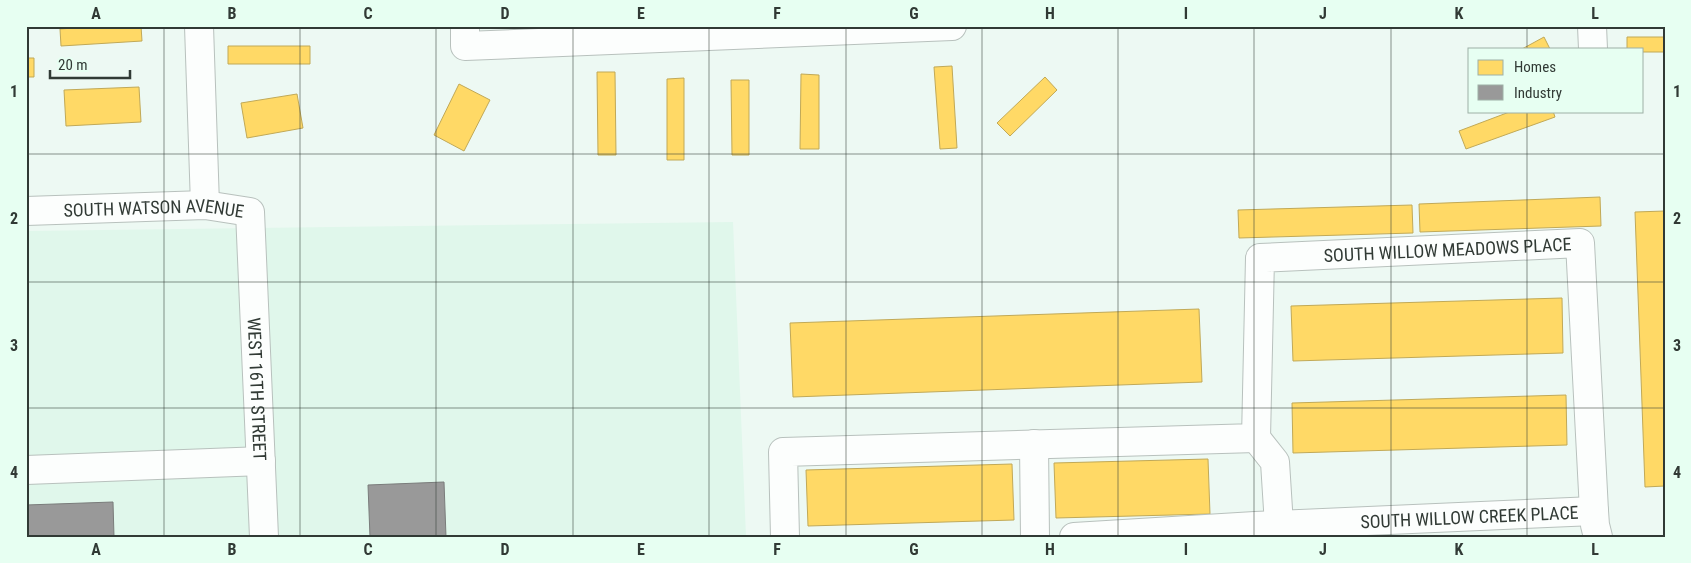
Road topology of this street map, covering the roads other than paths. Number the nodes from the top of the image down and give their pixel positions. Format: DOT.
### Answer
graph roads {
  1 [pos="199,26"];
  2 [pos="952,26"];
  3 [pos="1592,26"];
  4 [pos="465,36"];
  5 [pos="1594,48"];
  6 [pos="205,205"];
  7 [pos="26,211"];
  8 [pos="252,243"];
  9 [pos="1256,438"];
  10 [pos="1034,444"];
  11 [pos="261,461"];
  12 [pos="26,470"];
  13 [pos="1596,524"];
  14 [pos="1267,525"];
  15 [pos="264,537"];
  16 [pos="785,537"];
  17 [pos="1036,537"];
  18 [pos="1074,537"];
  1 -- 6 [label="street"];
  2 -- 4 [label="street"];
  3 -- 5 [label="street"];
  6 -- 7 [label="street, SOUTH WATSON AVENUE"];
  6 -- 8 [label="street, SOUTH WATSON AVENUE"];
  8 -- 11 [label="street, WEST 16TH STREET"];
  9 -- 10 [label="street"];
  9 -- 13 [label="street, SOUTH WILLOW MEADOWS PLACE"];
  9 -- 14 [label="street"];
  10 -- 16 [label="street"];
  10 -- 17 [label="street"];
  11 -- 12 [label="street"];
  11 -- 15 [label="street, WEST 16TH STREET"];
  13 -- 14 [label="street, SOUTH WILLOW CREEK PLACE"];
  14 -- 18 [label="street, SOUTH WILLOW CREEK PLACE"];
}
